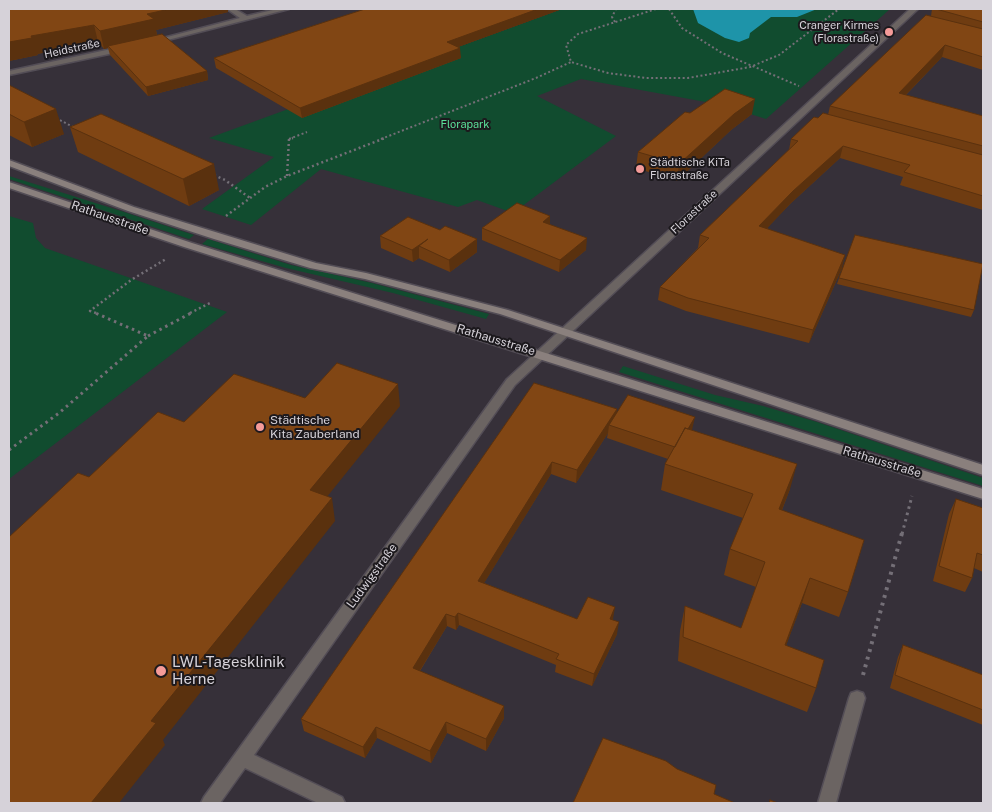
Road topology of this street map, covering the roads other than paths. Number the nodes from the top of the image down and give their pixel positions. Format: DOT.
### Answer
graph roads {
  1 [pos="230,9"];
  2 [pos="285,9"];
  3 [pos="914,9"];
  4 [pos="906,16"];
  5 [pos="246,19"];
  6 [pos="914,19"];
  7 [pos="140,45"];
  8 [pos="130,47"];
  9 [pos="9,74"];
  10 [pos="9,164"];
  11 [pos="9,184"];
  12 [pos="564,332"];
  13 [pos="540,354"];
  14 [pos="983,470"];
  15 [pos="983,494"];
  16 [pos="856,698"];
  17 [pos="242,758"];
  18 [pos="210,803"];
  19 [pos="336,803"];
  20 [pos="827,803"];
  1 -- 5 [label="street"];
  2 -- 5 [label="street"];
  3 -- 4 [label="street, Florastraße"];
  4 -- 6 [label="street"];
  4 -- 12 [label="street, Florastraße"];
  5 -- 7 [label="street"];
  8 -- 9 [label="street, Heidstraße"];
  10 -- 12 [label="street, Rathausstraße"];
  11 -- 13 [label="street, Rathausstraße"];
  12 -- 13 [label="street, Florastraße"];
  12 -- 14 [label="street, Rathausstraße"];
  13 -- 15 [label="street, Rathausstraße"];
  13 -- 17 [label="street, Ludwigstraße"];
  16 -- 20 [label="street"];
  17 -- 18 [label="street, Ludwigstraße"];
  17 -- 19 [label="street"];
}
